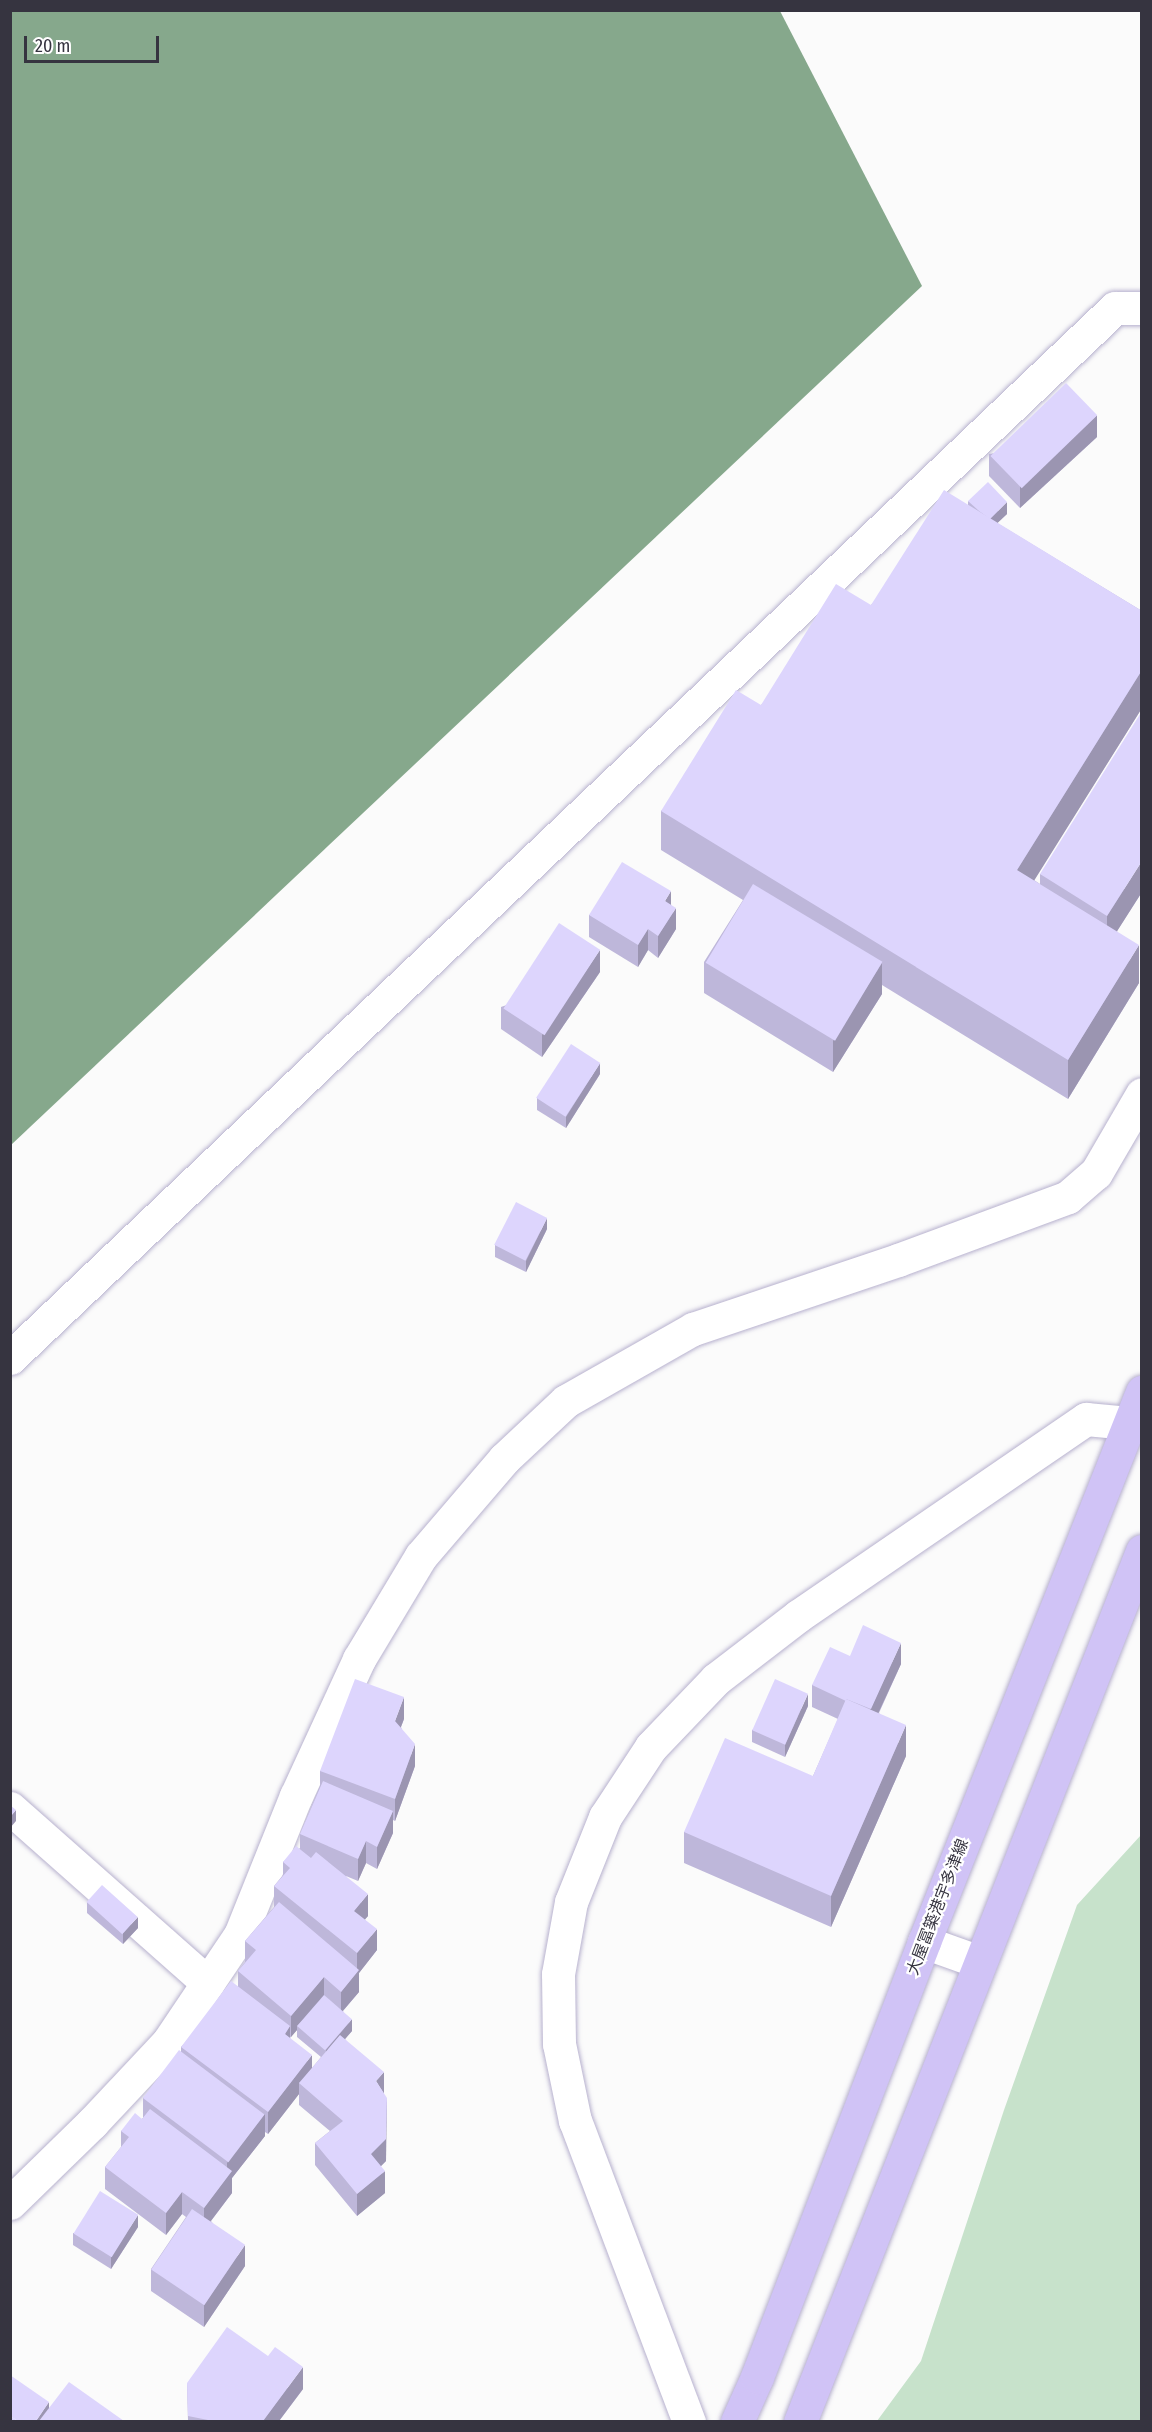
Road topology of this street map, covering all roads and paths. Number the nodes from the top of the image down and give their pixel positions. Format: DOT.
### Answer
graph roads {
  1 [pos="1142,308"];
  2 [pos="1142,1094"];
  3 [pos="10,1358"];
  4 [pos="1142,1392"];
  5 [pos="1129,1423"];
  6 [pos="1142,1551"];
  7 [pos="10,1808"];
  8 [pos="924,1942"];
  9 [pos="980,1962"];
  10 [pos="208,1983"];
  11 [pos="10,2203"];
  12 [pos="689,2421"];
  13 [pos="737,2421"];
  14 [pos="800,2421"];
  1 -- 3 [label="street"];
  2 -- 10 [label="street"];
  4 -- 5 [label="main road, 大屋冨築港宇多津線"];
  5 -- 8 [label="main road, 大屋冨築港宇多津線"];
  5 -- 12 [label="street"];
  6 -- 9 [label="main road"];
  7 -- 10 [label="street"];
  8 -- 9 [label="street"];
  8 -- 13 [label="main road, 大屋冨築港宇多津線"];
  9 -- 14 [label="main road"];
  10 -- 11 [label="street"];
}
